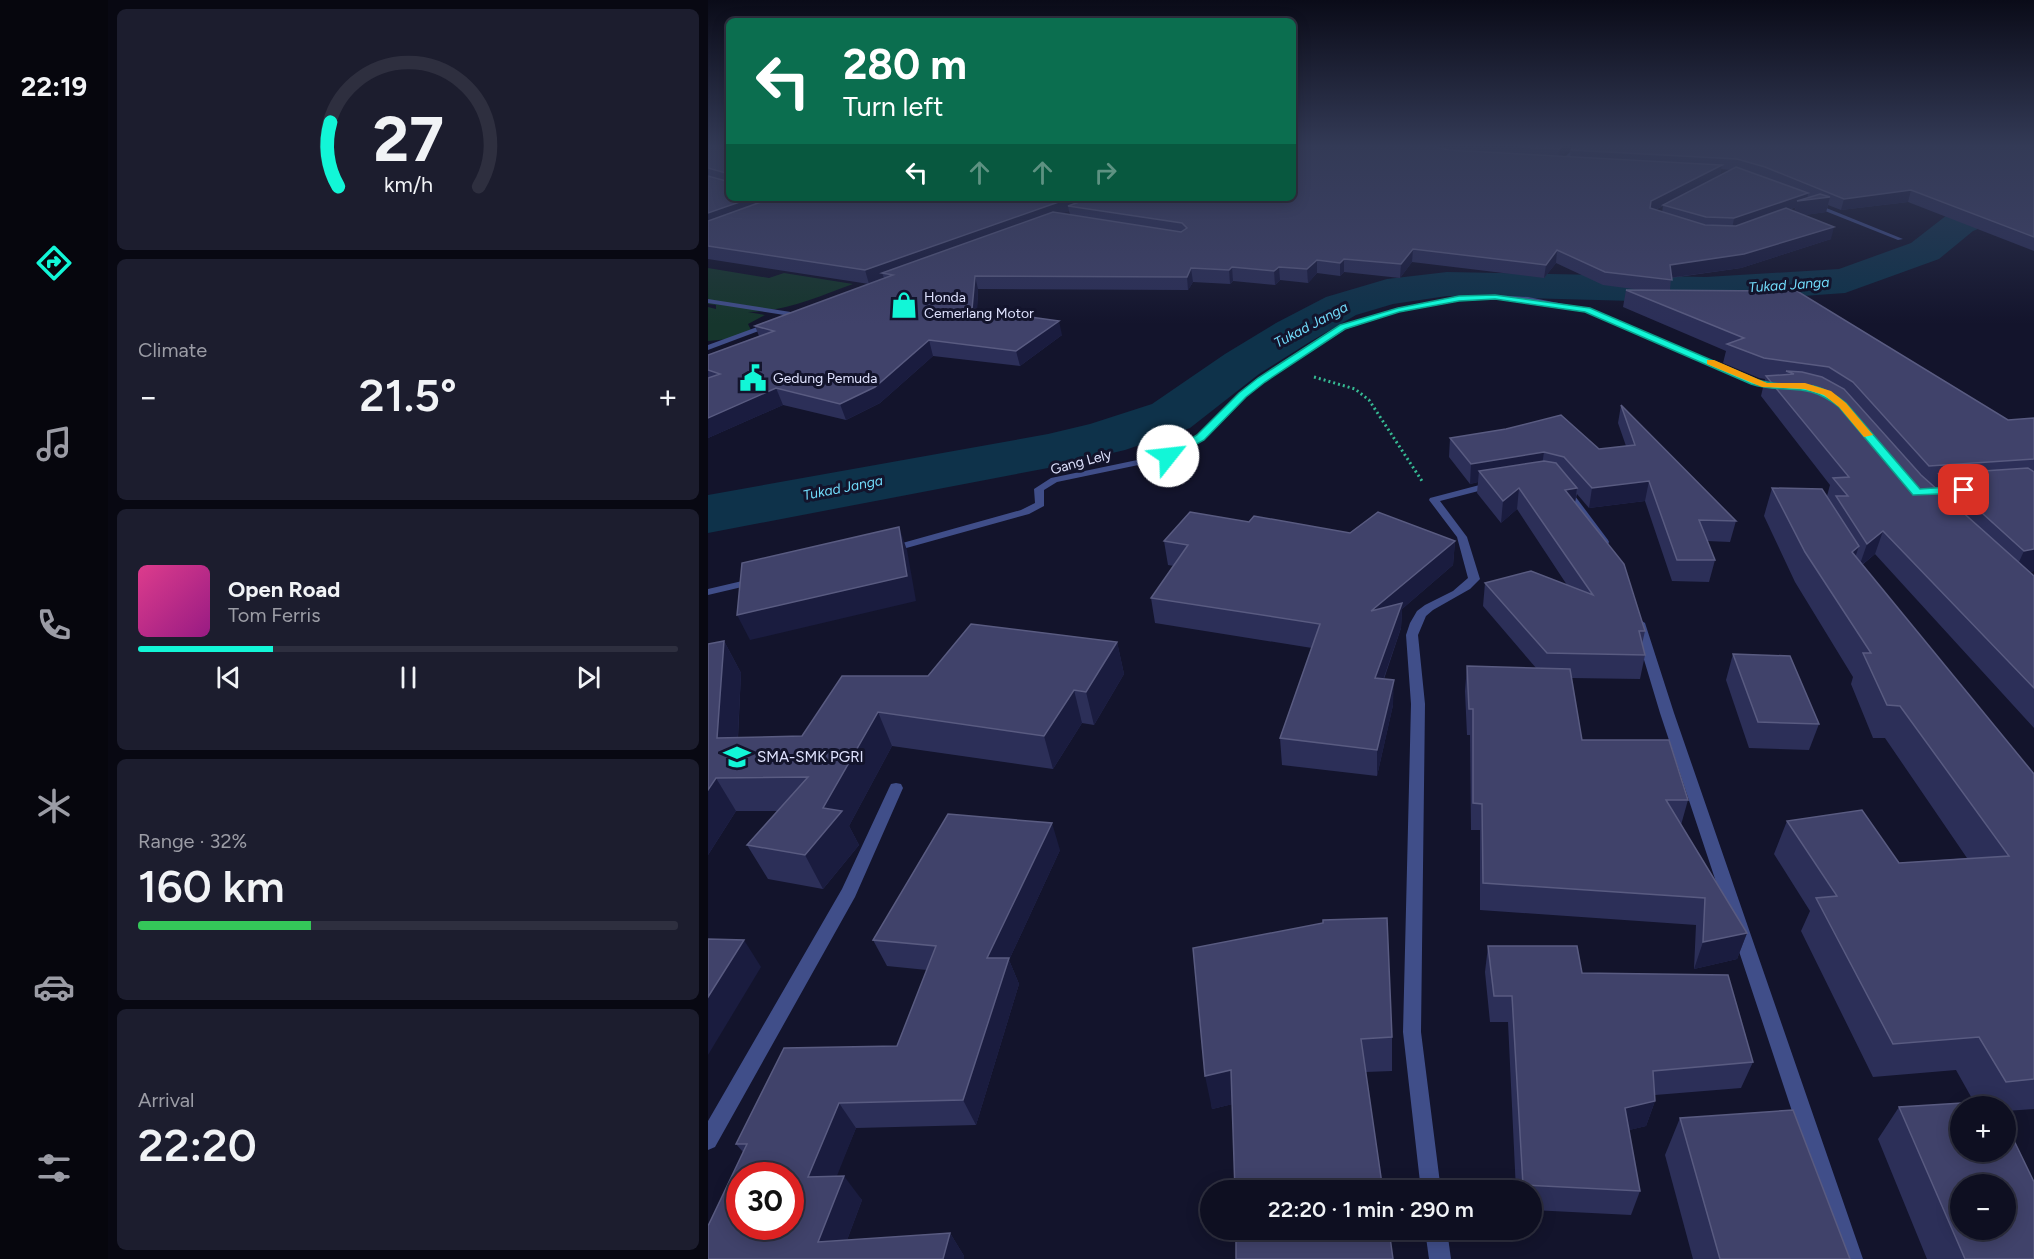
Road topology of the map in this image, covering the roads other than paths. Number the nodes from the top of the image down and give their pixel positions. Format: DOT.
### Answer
graph roads {
  1 [pos="1812,206"];
  2 [pos="1817,206"];
  3 [pos="1805,208"];
  4 [pos="1900,239"];
  5 [pos="708,301"];
  6 [pos="808,311"];
  7 [pos="797,315"];
  8 [pos="708,348"];
  9 [pos="1785,386"];
  10 [pos="1557,480"];
  11 [pos="1507,482"];
  12 [pos="876,552"];
  13 [pos="1610,552"];
  14 [pos="764,579"];
  15 [pos="708,592"];
  16 [pos="1636,613"];
  17 [pos="896,788"];
  18 [pos="708,1140"];
  19 [pos="1430,1180"];
  20 [pos="1437,1240"];
  21 [pos="1440,1259"];
  22 [pos="1852,1259"];
  1 -- 3 [label="street"];
  2 -- 4 [label="street"];
  5 -- 7 [label="street"];
  6 -- 7 [label="street"];
  7 -- 8 [label="street"];
  9 -- 12 [label="street, Gang Lely"];
  10 -- 13 [label="street"];
  11 -- 19 [label="street"];
  14 -- 15 [label="street"];
  16 -- 22 [label="street"];
  17 -- 18 [label="street"];
  20 -- 21 [label="street"];
}
